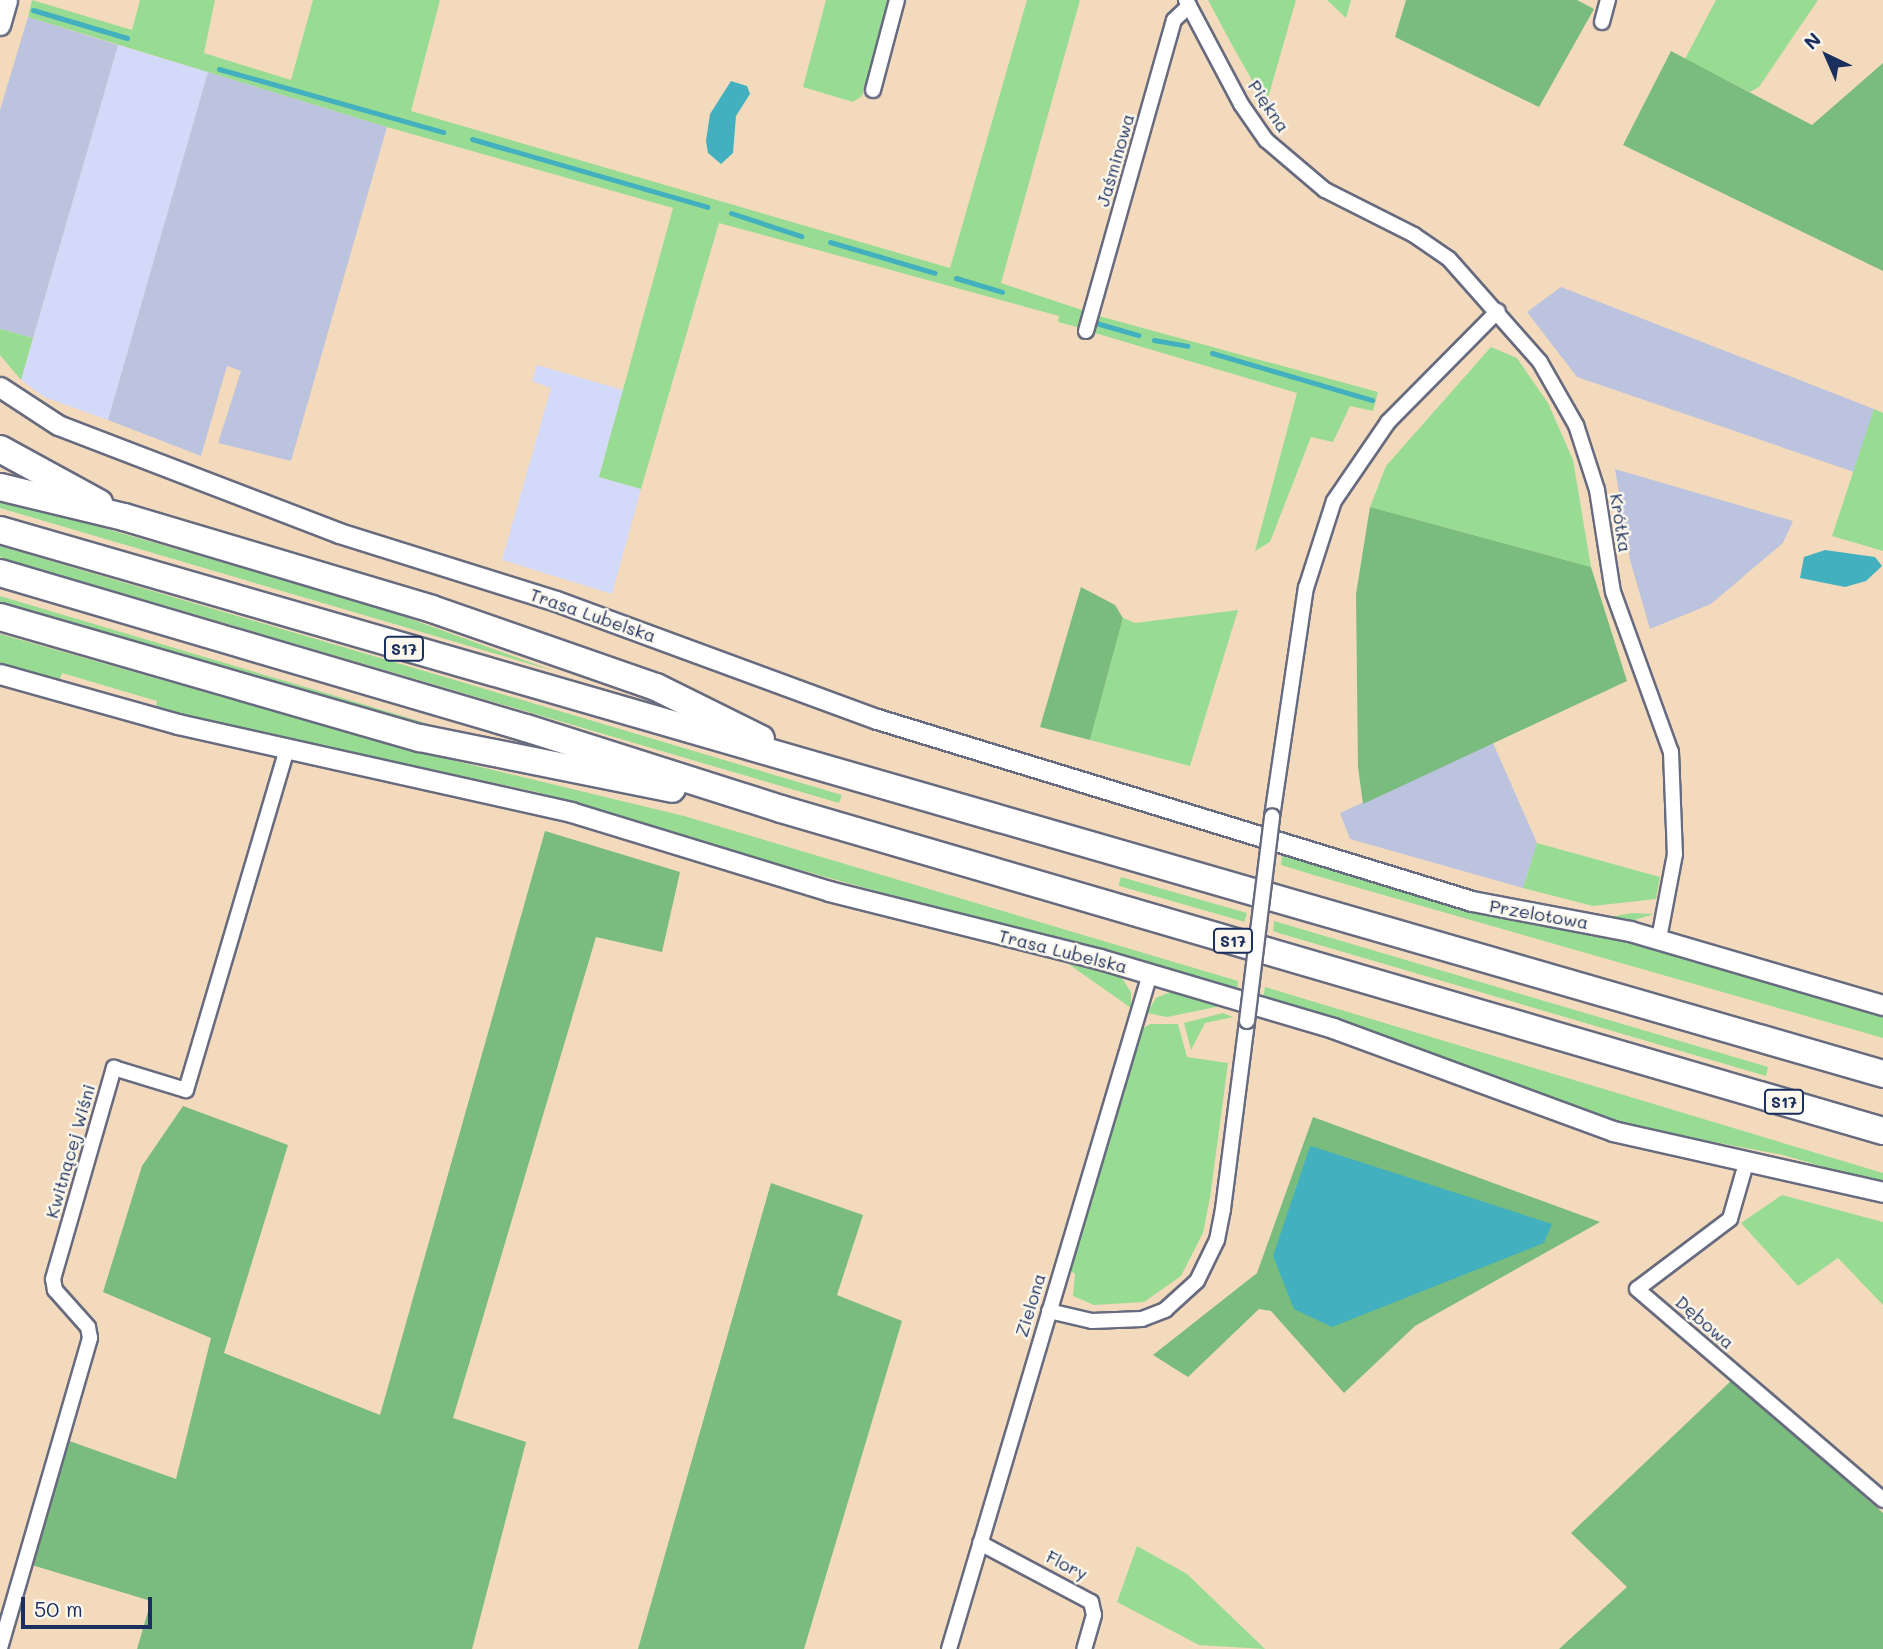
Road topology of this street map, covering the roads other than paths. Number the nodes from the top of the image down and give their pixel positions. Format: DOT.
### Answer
graph roads {
  1 [pos="7,0"];
  2 [pos="897,0"];
  3 [pos="1608,0"];
  4 [pos="1188,3"];
  5 [pos="1602,22"];
  6 [pos="0,25"];
  7 [pos="873,90"];
  8 [pos="1352,205"];
  9 [pos="1498,311"];
  10 [pos="1086,331"];
  11 [pos="0,387"];
  12 [pos="0,449"];
  13 [pos="0,487"];
  14 [pos="124,517"];
  15 [pos="0,530"];
  16 [pos="0,573"];
  17 [pos="0,617"];
  18 [pos="0,674"];
  19 [pos="287,749"];
  20 [pos="810,764"];
  21 [pos="781,809"];
  22 [pos="1196,819"];
  23 [pos="1659,939"];
  24 [pos="1150,974"];
  25 [pos="1883,1005"];
  26 [pos="1883,1074"];
  27 [pos="1883,1131"];
  28 [pos="1747,1160"];
  29 [pos="1883,1192"];
  30 [pos="1049,1311"];
  31 [pos="1883,1500"];
  32 [pos="980,1543"];
  33 [pos="0,1648"];
  34 [pos="949,1649"];
  35 [pos="1084,1649"];
  1 -- 6 [label="street"];
  2 -- 7 [label="street"];
  3 -- 5 [label="street"];
  4 -- 8 [label="street, Piękna"];
  4 -- 10 [label="street, Jaśminowa"];
  8 -- 9 [label="street, Krótka"];
  9 -- 23 [label="street, Krótka"];
  9 -- 30 [label="street, bridge"];
  11 -- 22 [label="street, Trasa Lubelska"];
  12 -- 14 [label="highway"];
  13 -- 14 [label="highway"];
  14 -- 20 [label="highway"];
  15 -- 20 [label="highway, S17"];
  16 -- 21 [label="highway, S17"];
  17 -- 21 [label="highway"];
  18 -- 19 [label="street, Trasa Lubelska"];
  19 -- 24 [label="street, Trasa Lubelska"];
  19 -- 33 [label="street, Kwitnącej Wiśni"];
  20 -- 26 [label="highway, S17"];
  21 -- 27 [label="highway, S17"];
  22 -- 23 [label="street, Przelotowa"];
  23 -- 25 [label="street, Przelotowa"];
  24 -- 28 [label="street, Trasa Lubelska"];
  24 -- 30 [label="street, Zielona"];
  28 -- 29 [label="street"];
  28 -- 31 [label="street, Dębowa"];
  30 -- 32 [label="street, Zielona"];
  32 -- 34 [label="street, Zielona"];
  32 -- 35 [label="street, Flory"];
}
